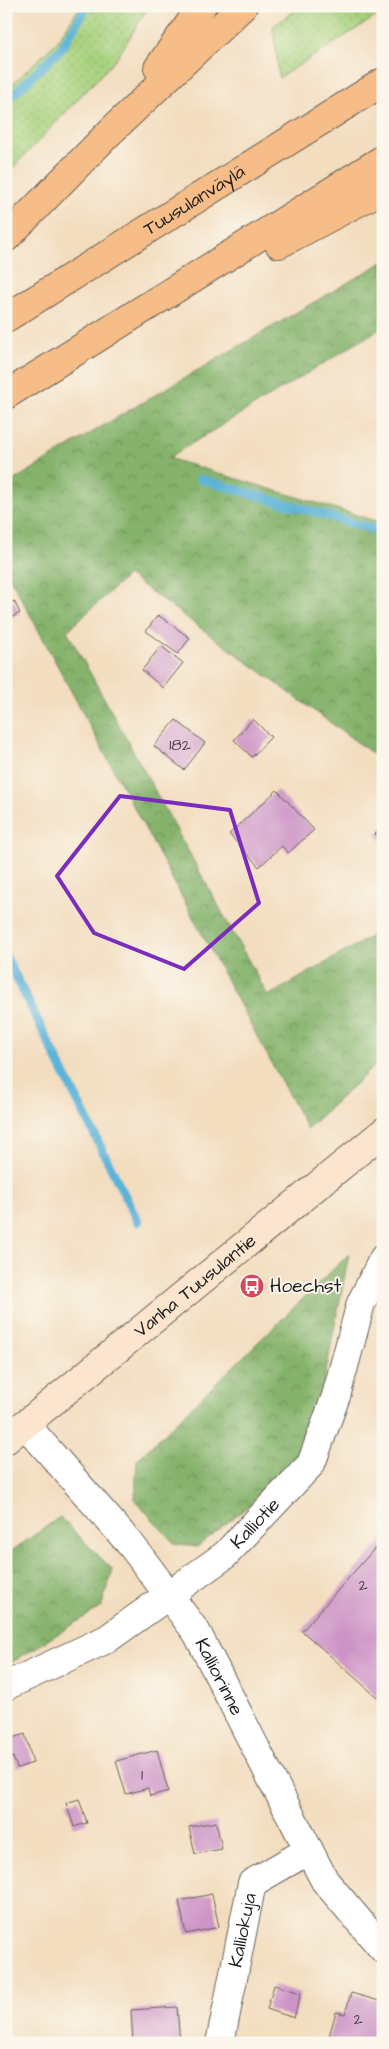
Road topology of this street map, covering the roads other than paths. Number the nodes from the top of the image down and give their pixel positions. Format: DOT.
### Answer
graph roads {
  1 [pos="202,6"];
  2 [pos="242,6"];
  3 [pos="383,82"];
  4 [pos="110,132"];
  5 [pos="383,159"];
  6 [pos="383,189"];
  7 [pos="6,238"];
  8 [pos="6,318"];
  9 [pos="83,348"];
  10 [pos="6,395"];
  11 [pos="383,1132"];
  12 [pos="383,1259"];
  13 [pos="16,1432"];
  14 [pos="169,1594"];
  15 [pos="6,1686"];
  16 [pos="309,1850"];
  17 [pos="383,1949"];
  18 [pos="220,2043"];
  1 -- 4 [label="highway"];
  2 -- 4 [label="highway"];
  3 -- 8 [label="highway, Tuusulanväylä"];
  4 -- 7 [label="highway"];
  5 -- 9 [label="highway"];
  6 -- 9 [label="highway"];
  9 -- 10 [label="highway"];
  11 -- 13 [label="main road, Vanha Tuusulantie"];
  12 -- 14 [label="street, Kalliotie"];
  13 -- 14 [label="street, Kalliorinne"];
  14 -- 15 [label="street, Kalliotie"];
  14 -- 16 [label="street, Kalliorinne"];
  16 -- 17 [label="street, Kalliorinne"];
  16 -- 18 [label="street, Kalliokuja"];
}
